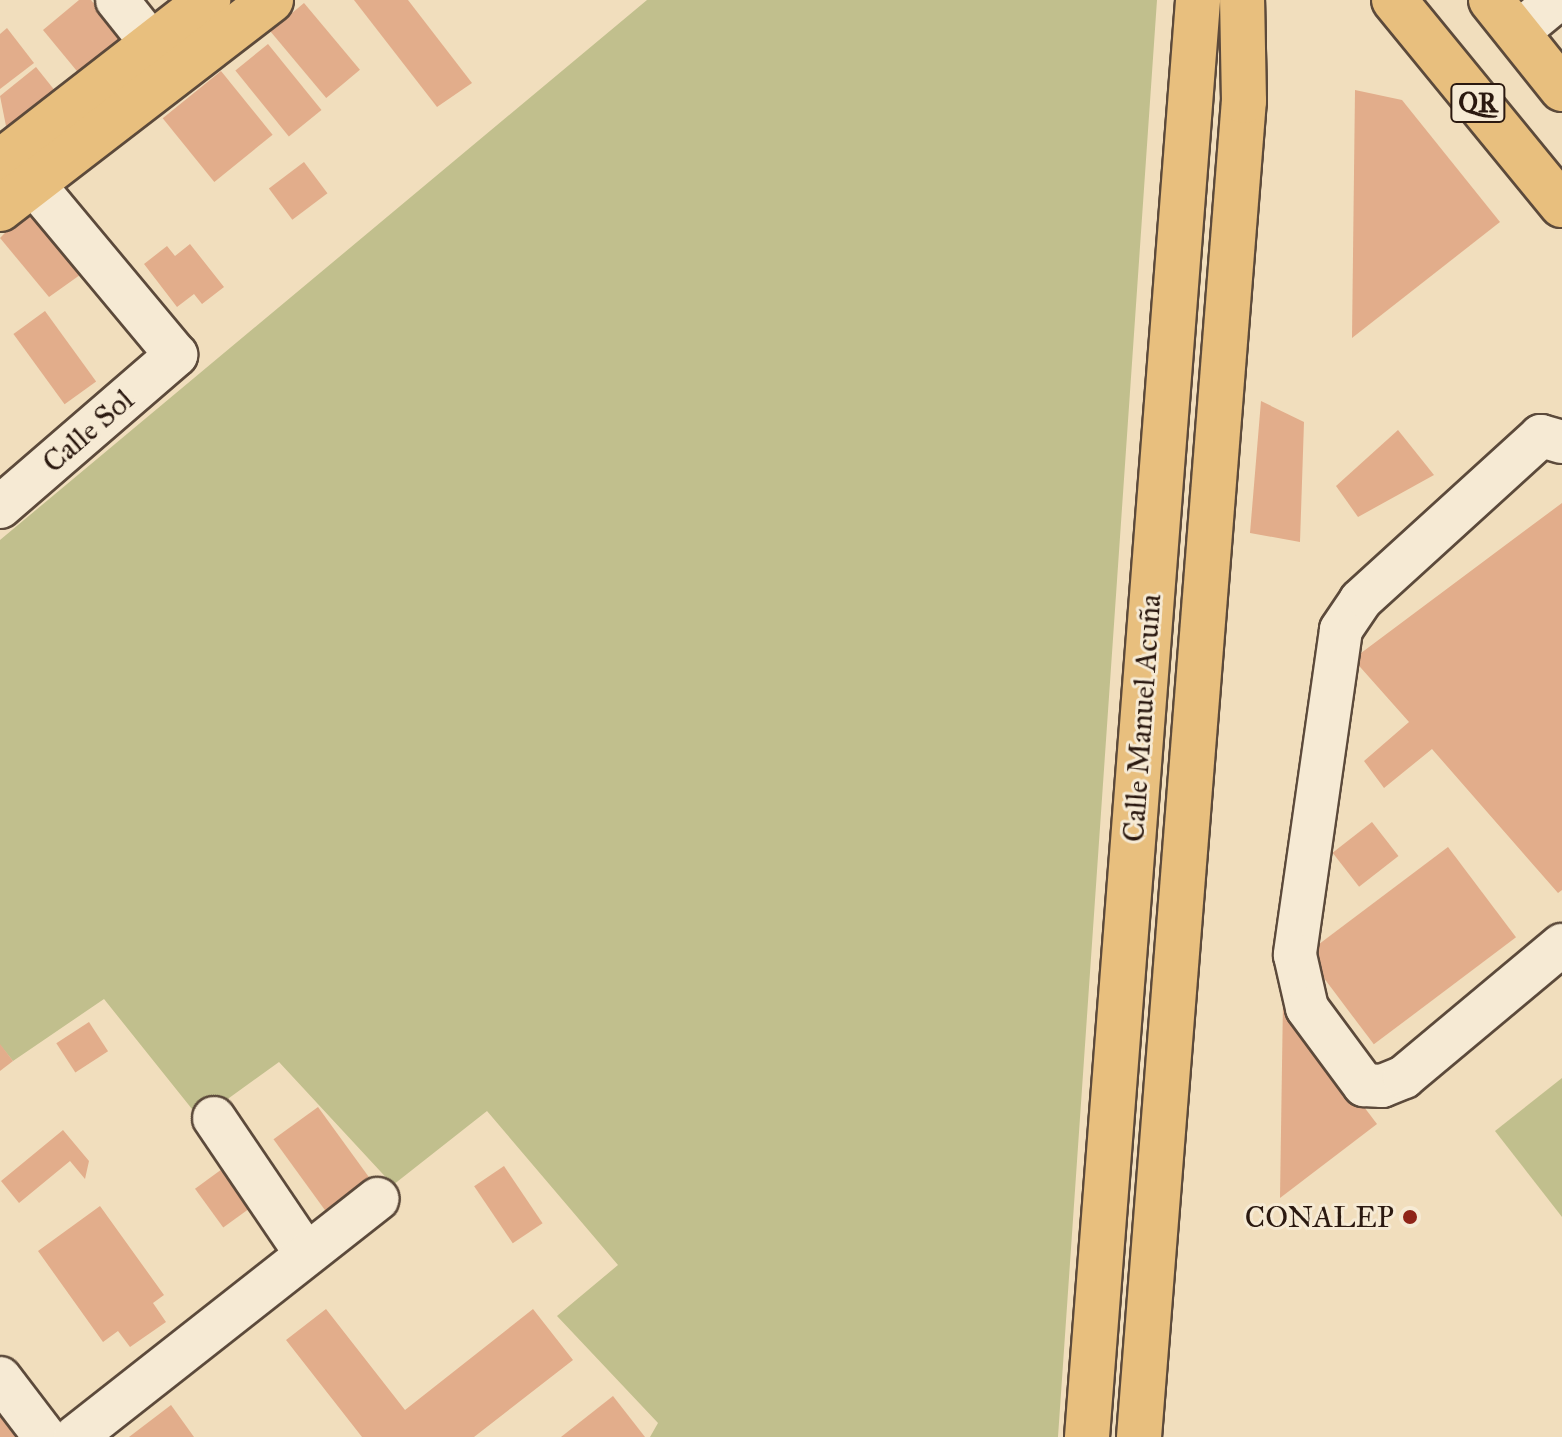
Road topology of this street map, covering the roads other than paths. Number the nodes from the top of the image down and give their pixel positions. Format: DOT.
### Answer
graph roads {
  1 [pos="117,0"];
  2 [pos="208,0"];
  3 [pos="271,0"];
  4 [pos="1198,0"];
  5 [pos="1242,0"];
  6 [pos="1394,0"];
  7 [pos="1557,0"];
  8 [pos="1504,17"];
  9 [pos="152,44"];
  10 [pos="1562,89"];
  11 [pos="11,160"];
  12 [pos="1562,205"];
  13 [pos="0,209"];
  14 [pos="1562,442"];
  15 [pos="0,507"];
  16 [pos="1562,945"];
  17 [pos="214,1118"];
  18 [pos="377,1199"];
  19 [pos="306,1254"];
  20 [pos="0,1378"];
  21 [pos="45,1437"];
  22 [pos="75,1437"];
  23 [pos="1087,1437"];
  24 [pos="1139,1437"];
  1 -- 9 [label="street"];
  2 -- 9 [label="main road"];
  3 -- 11 [label="main road"];
  4 -- 23 [label="main road, Calle Manuel Acuña"];
  5 -- 24 [label="main road, Calle Manuel Acuña"];
  6 -- 12 [label="main road, QR"];
  7 -- 8 [label="street"];
  8 -- 10 [label="main road, QR"];
  9 -- 11 [label="main road"];
  11 -- 13 [label="main road"];
  11 -- 15 [label="street, Calle Sol"];
  14 -- 16 [label="street"];
  17 -- 19 [label="street"];
  18 -- 19 [label="street"];
  19 -- 22 [label="street"];
  20 -- 21 [label="street"];
}
